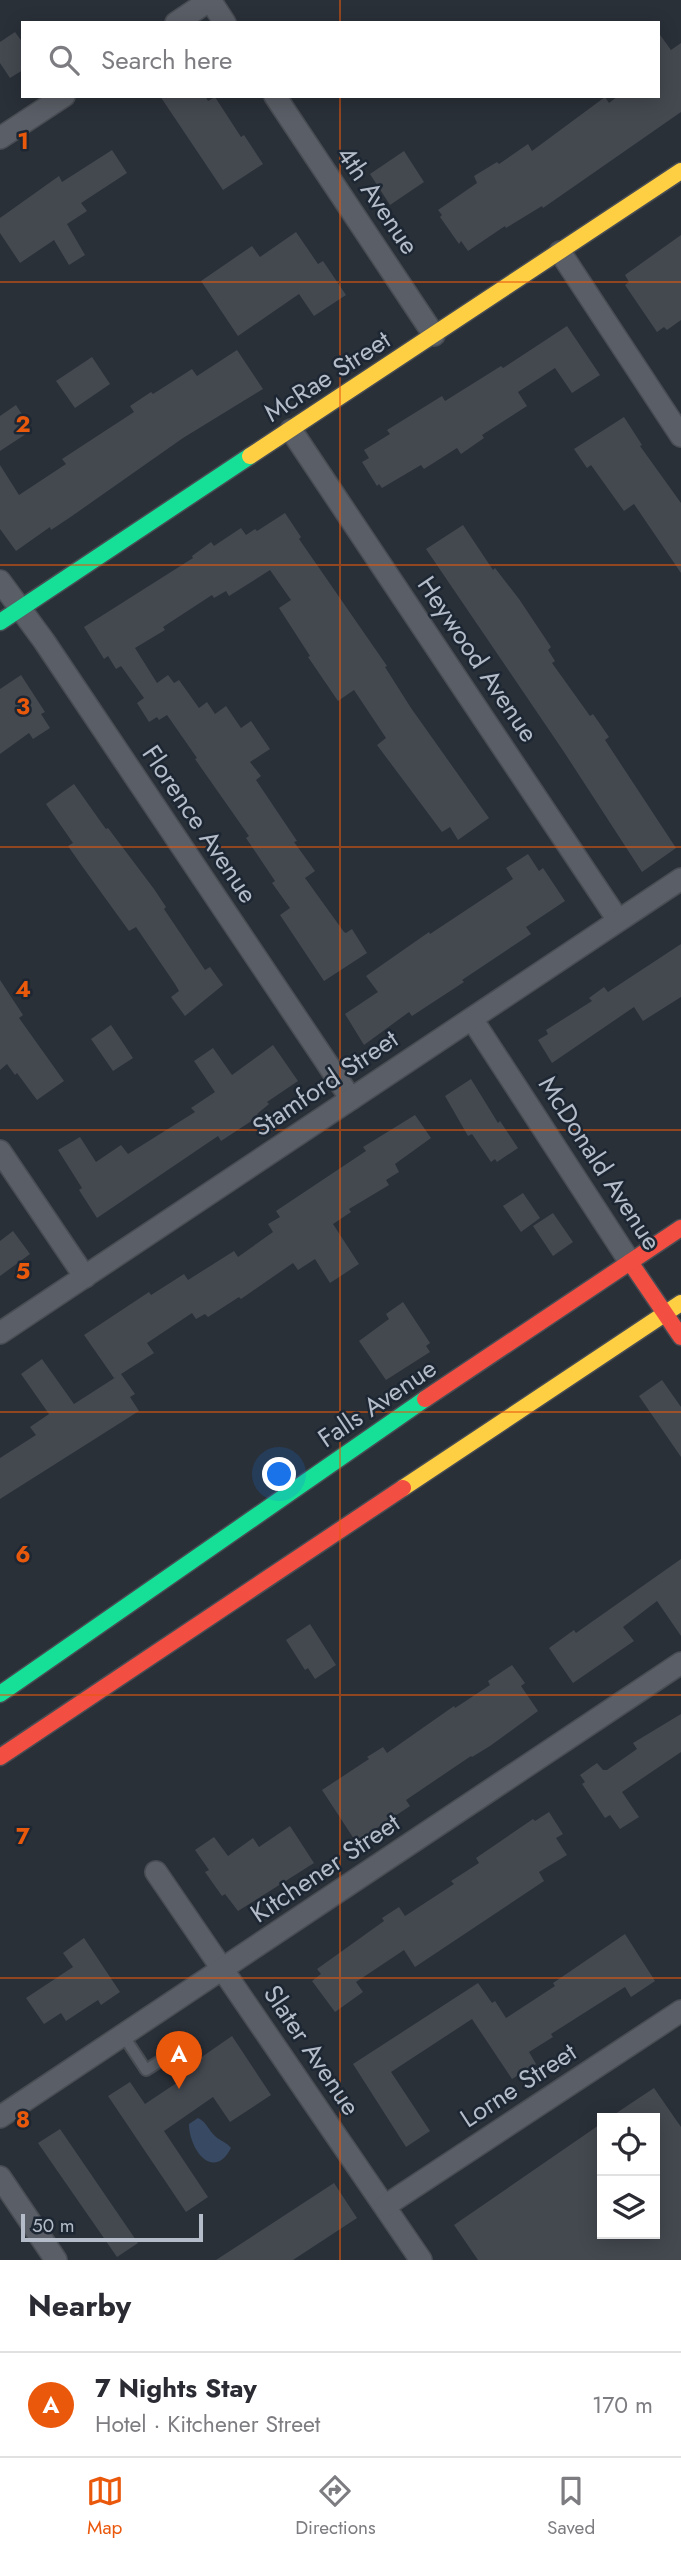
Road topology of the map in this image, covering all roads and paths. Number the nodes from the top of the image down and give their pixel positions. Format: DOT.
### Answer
graph roads {
  1 [pos="210,0"];
  2 [pos="179,21"];
  3 [pos="224,21"];
  4 [pos="61,98"];
  5 [pos="276,98"];
  6 [pos="0,138"];
  7 [pos="681,171"];
  8 [pos="560,252"];
  9 [pos="434,335"];
  10 [pos="291,429"];
  11 [pos="681,436"];
  12 [pos="0,581"];
  13 [pos="20,609"];
  14 [pos="0,622"];
  15 [pos="681,879"];
  16 [pos="618,920"];
  17 [pos="472,1019"];
  18 [pos="351,1099"];
  19 [pos="0,1151"];
  20 [pos="681,1228"];
  21 [pos="631,1262"];
  22 [pos="85,1277"];
  23 [pos="681,1303"];
  24 [pos="665,1313"];
  25 [pos="0,1333"];
  26 [pos="681,1337"];
  27 [pos="82,1638"];
  28 [pos="681,1663"];
  29 [pos="0,1695"];
  30 [pos="0,1703"];
  31 [pos="0,1756"];
  32 [pos="156,1872"];
  33 [pos="223,1970"];
  34 [pos="681,2011"];
  35 [pos="123,2035"];
  36 [pos="176,2051"];
  37 [pos="0,2117"];
  38 [pos="0,2178"];
  39 [pos="385,2206"];
  40 [pos="56,2260"];
  41 [pos="421,2260"];
  1 -- 2 [label="street"];
  1 -- 3 [label="street"];
  4 -- 6 [label="street"];
  5 -- 9 [label="street, 4th Avenue"];
  7 -- 8 [label="main road, McRae Street"];
  8 -- 9 [label="main road, McRae Street"];
  8 -- 11 [label="street"];
  9 -- 10 [label="main road, McRae Street"];
  10 -- 13 [label="main road, McRae Street"];
  10 -- 16 [label="street, Heywood Avenue"];
  12 -- 13 [label="street, Florence Avenue"];
  13 -- 14 [label="main road, McRae Street"];
  13 -- 18 [label="street, Florence Avenue"];
  15 -- 16 [label="street, Stamford Street"];
  16 -- 17 [label="street, Stamford Street"];
  17 -- 18 [label="street, Stamford Street"];
  17 -- 21 [label="street, McDonald Avenue"];
  18 -- 22 [label="street, Stamford Street"];
  19 -- 22 [label="street"];
  20 -- 21 [label="main road, Falls Avenue"];
  21 -- 24 [label="main road, McDonald Avenue"];
  21 -- 27 [label="main road, Falls Avenue"];
  22 -- 25 [label="street, Stamford Street"];
  23 -- 24 [label="main road"];
  24 -- 26 [label="main road, McDonald Avenue"];
  24 -- 31 [label="main road"];
  27 -- 29 [label="main road, Falls Avenue"];
  27 -- 30 [label="main road"];
  28 -- 33 [label="street, Kitchener Street"];
  32 -- 33 [label="street, Slater Avenue"];
  33 -- 35 [label="street, Kitchener Street"];
  33 -- 39 [label="street, Slater Avenue"];
  34 -- 39 [label="street, Lorne Street"];
  35 -- 36 [label="lane"];
  35 -- 37 [label="street, Kitchener Street"];
  38 -- 40 [label="street"];
  39 -- 41 [label="street, Slater Avenue"];
}
